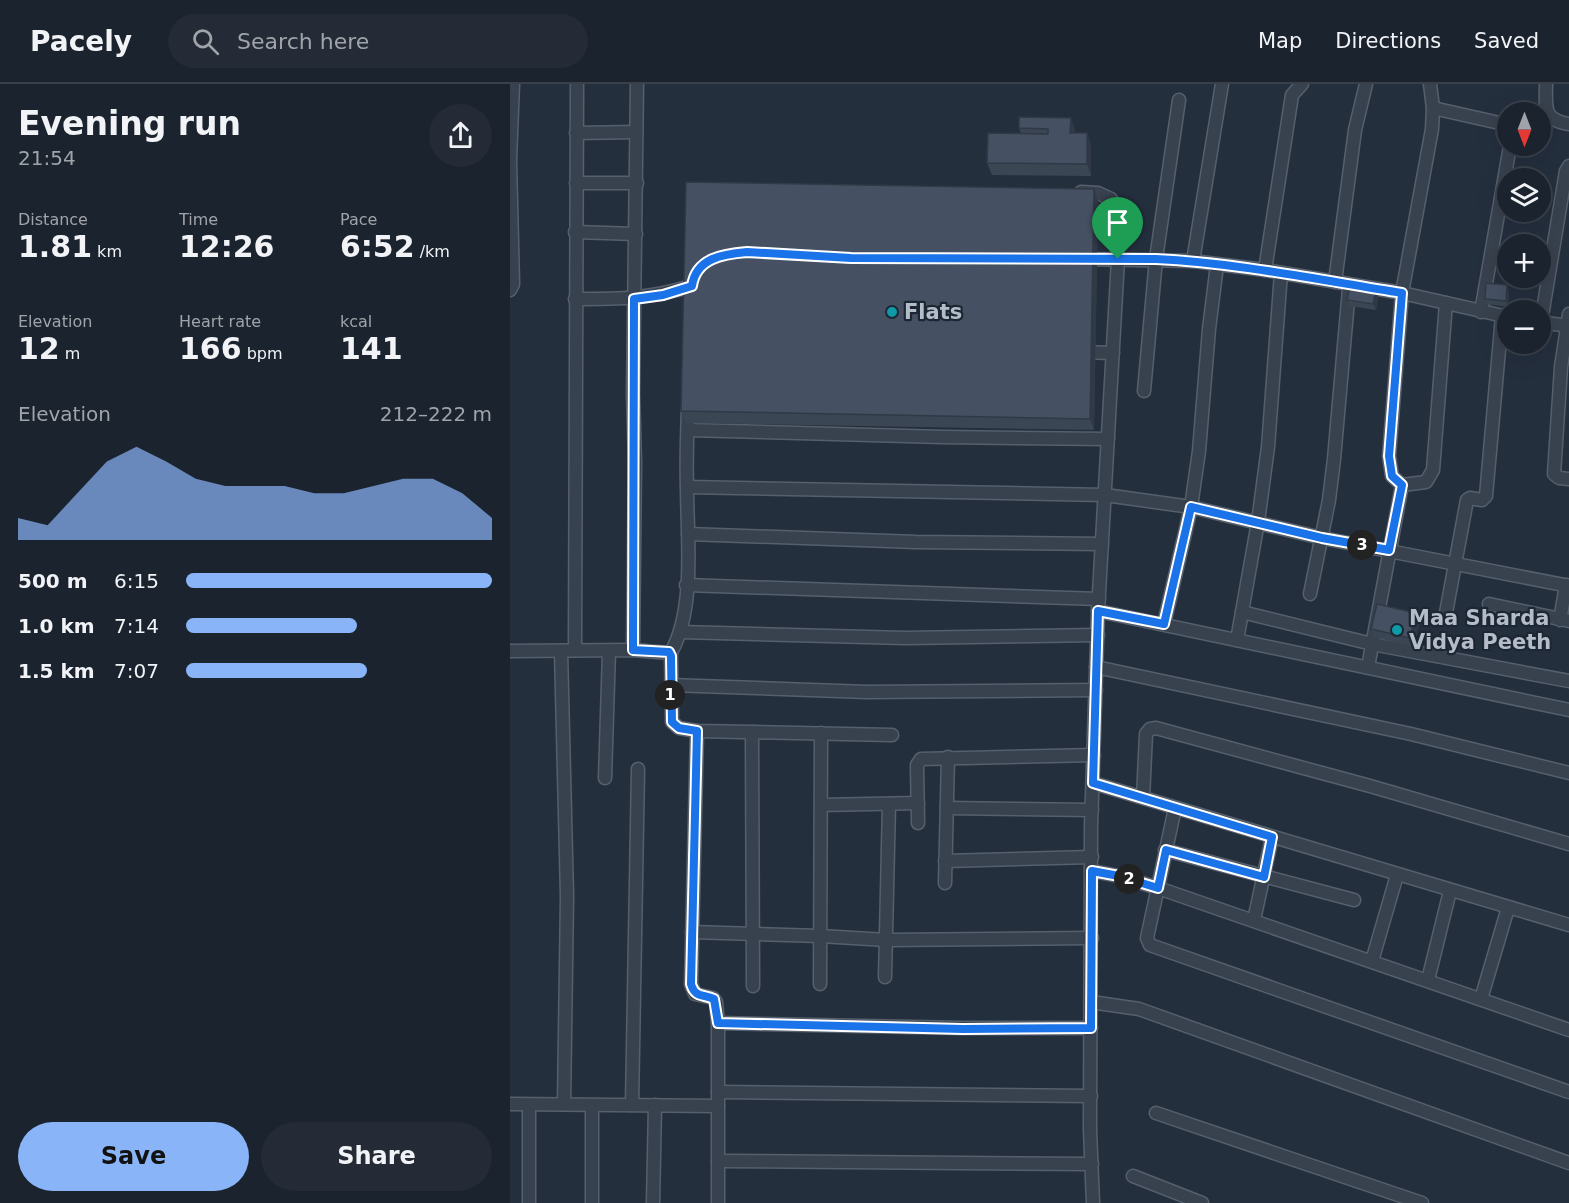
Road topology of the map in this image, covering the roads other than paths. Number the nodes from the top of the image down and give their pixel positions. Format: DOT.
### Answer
graph roads {
  1 [pos="577,84"];
  2 [pos="637,84"];
  3 [pos="1222,84"];
  4 [pos="1302,84"];
  5 [pos="1366,84"];
  6 [pos="1430,84"];
  7 [pos="1546,84"];
  8 [pos="512,86"];
  9 [pos="1179,100"];
  10 [pos="1433,108"];
  11 [pos="1497,122"];
  12 [pos="1569,124"];
  13 [pos="636,132"];
  14 [pos="576,133"];
  15 [pos="1508,156"];
  16 [pos="1569,166"];
  17 [pos="576,183"];
  18 [pos="637,183"];
  19 [pos="1064,192"];
  20 [pos="510,231"];
  21 [pos="576,232"];
  22 [pos="636,234"];
  23 [pos="1072,259"];
  24 [pos="1118,259"];
  25 [pos="1156,259"];
  26 [pos="1194,261"];
  27 [pos="1217,265"];
  28 [pos="696,270"];
  29 [pos="1265,270"];
  30 [pos="1281,273"];
  31 [pos="1335,282"];
  32 [pos="1349,284"];
  33 [pos="510,290"];
  34 [pos="1402,293"];
  35 [pos="575,299"];
  36 [pos="634,299"];
  37 [pos="1545,300"];
  38 [pos="1446,303"];
  39 [pos="1481,312"];
  40 [pos="1497,315"];
  41 [pos="1551,322"];
  42 [pos="1568,322"];
  43 [pos="1069,351"];
  44 [pos="1113,353"];
  45 [pos="1501,354"];
  46 [pos="1144,391"];
  47 [pos="689,398"];
  48 [pos="688,430"];
  49 [pos="1108,439"];
  50 [pos="1569,479"];
  51 [pos="1402,485"];
  52 [pos="687,487"];
  53 [pos="1105,495"];
  54 [pos="1191,507"];
  55 [pos="1258,522"];
  56 [pos="688,534"];
  57 [pos="1322,538"];
  58 [pos="1102,544"];
  59 [pos="1389,550"];
  60 [pos="1456,563"];
  61 [pos="686,585"];
  62 [pos="1568,585"];
  63 [pos="1310,594"];
  64 [pos="1489,604"];
  65 [pos="1099,605"];
  66 [pos="1242,612"];
  67 [pos="1445,618"];
  68 [pos="1565,620"];
  69 [pos="1164,624"];
  70 [pos="680,632"];
  71 [pos="1098,635"];
  72 [pos="1237,640"];
  73 [pos="1372,644"];
  74 [pos="575,650"];
  75 [pos="633,650"];
  76 [pos="510,651"];
  77 [pos="561,651"];
  78 [pos="609,651"];
  79 [pos="670,654"];
  80 [pos="1096,667"];
  81 [pos="1368,667"];
  82 [pos="1569,681"];
  83 [pos="670,685"];
  84 [pos="1096,690"];
  85 [pos="1569,710"];
  86 [pos="697,731"];
  87 [pos="752,732"];
  88 [pos="821,733"];
  89 [pos="892,735"];
  90 [pos="1094,755"];
  91 [pos="948,757"];
  92 [pos="638,769"];
  93 [pos="1569,773"];
  94 [pos="605,778"];
  95 [pos="1093,783"];
  96 [pos="1143,798"];
  97 [pos="918,803"];
  98 [pos="821,804"];
  99 [pos="889,804"];
  100 [pos="947,808"];
  101 [pos="1175,808"];
  102 [pos="1092,810"];
  103 [pos="918,822"];
  104 [pos="1272,837"];
  105 [pos="1569,844"];
  106 [pos="1166,850"];
  107 [pos="1092,857"];
  108 [pos="945,861"];
  109 [pos="1092,871"];
  110 [pos="1397,875"];
  111 [pos="1264,877"];
  112 [pos="945,883"];
  113 [pos="1158,888"];
  114 [pos="1450,891"];
  115 [pos="1353,900"];
  116 [pos="1508,908"];
  117 [pos="1254,920"];
  118 [pos="1569,926"];
  119 [pos="692,932"];
  120 [pos="753,934"];
  121 [pos="820,936"];
  122 [pos="1092,938"];
  123 [pos="887,940"];
  124 [pos="1372,961"];
  125 [pos="885,977"];
  126 [pos="1428,980"];
  127 [pos="820,984"];
  128 [pos="753,986"];
  129 [pos="1481,999"];
  130 [pos="1091,1002"];
  131 [pos="718,1023"];
  132 [pos="1091,1028"];
  133 [pos="1569,1030"];
  134 [pos="718,1092"];
  135 [pos="1569,1092"];
  136 [pos="1091,1096"];
  137 [pos="510,1104"];
  138 [pos="564,1104"];
  139 [pos="529,1105"];
  140 [pos="592,1105"];
  141 [pos="632,1105"];
  142 [pos="655,1105"];
  143 [pos="718,1106"];
  144 [pos="1156,1113"];
  145 [pos="718,1161"];
  146 [pos="1569,1163"];
  147 [pos="1092,1164"];
  148 [pos="1133,1176"];
  149 [pos="530,1203"];
  150 [pos="592,1203"];
  151 [pos="653,1203"];
  152 [pos="718,1203"];
  153 [pos="1093,1203"];
  154 [pos="1202,1203"];
  155 [pos="1422,1203"];
  1 -- 14 [label="street"];
  2 -- 13 [label="street"];
  3 -- 26 [label="street"];
  4 -- 29 [label="street"];
  5 -- 31 [label="street"];
  6 -- 10 [label="street"];
  7 -- 12 [label="street"];
  8 -- 20 [label="street"];
  9 -- 25 [label="street"];
  10 -- 11 [label="street"];
  10 -- 34 [label="street"];
  13 -- 14 [label="street"];
  13 -- 18 [label="street"];
  14 -- 17 [label="street"];
  15 -- 39 [label="street"];
  16 -- 37 [label="street"];
  17 -- 18 [label="street"];
  17 -- 21 [label="street"];
  18 -- 22 [label="street"];
  19 -- 24 [label="street"];
  20 -- 33 [label="street"];
  21 -- 22 [label="street"];
  21 -- 35 [label="street"];
  22 -- 36 [label="street"];
  23 -- 24 [label="street"];
  24 -- 25 [label="street"];
  24 -- 44 [label="street"];
  25 -- 26 [label="street"];
  25 -- 46 [label="street"];
  26 -- 27 [label="street"];
  27 -- 29 [label="street"];
  27 -- 54 [label="street"];
  28 -- 36 [label="street"];
  29 -- 30 [label="street"];
  30 -- 31 [label="street"];
  30 -- 55 [label="street"];
  31 -- 32 [label="street"];
  32 -- 34 [label="street"];
  32 -- 57 [label="street"];
  34 -- 38 [label="street"];
  34 -- 51 [label="street"];
  35 -- 36 [label="street"];
  35 -- 74 [label="street"];
  36 -- 75 [label="street"];
  38 -- 39 [label="street"];
  38 -- 51 [label="street"];
  39 -- 40 [label="street"];
  41 -- 42 [label="street"];
  42 -- 50 [label="street"];
  43 -- 44 [label="street"];
  44 -- 49 [label="street"];
  45 -- 60 [label="street"];
  47 -- 48 [label="street"];
  48 -- 49 [label="street"];
  48 -- 52 [label="street"];
  49 -- 53 [label="street"];
  51 -- 59 [label="street"];
  52 -- 53 [label="street"];
  52 -- 56 [label="street"];
  53 -- 54 [label="street"];
  53 -- 58 [label="street"];
  54 -- 55 [label="street"];
  54 -- 69 [label="street"];
  55 -- 57 [label="street"];
  55 -- 66 [label="street"];
  56 -- 58 [label="street"];
  56 -- 61 [label="street"];
  57 -- 59 [label="street"];
  57 -- 63 [label="street"];
  58 -- 65 [label="street"];
  59 -- 60 [label="street"];
  59 -- 73 [label="street"];
  60 -- 62 [label="street"];
  60 -- 67 [label="street"];
  61 -- 65 [label="street"];
  61 -- 70 [label="street"];
  62 -- 68 [label="street"];
  64 -- 68 [label="street"];
  65 -- 69 [label="street"];
  65 -- 71 [label="street"];
  66 -- 72 [label="street"];
  66 -- 73 [label="street"];
  69 -- 72 [label="street"];
  70 -- 71 [label="street"];
  70 -- 79 [label="street"];
  71 -- 80 [label="street"];
  72 -- 81 [label="street"];
  73 -- 81 [label="street"];
  73 -- 82 [label="street"];
  74 -- 77 [label="street"];
  74 -- 78 [label="street"];
  75 -- 78 [label="street"];
  75 -- 79 [label="street"];
  76 -- 77 [label="street"];
  77 -- 138 [label="street"];
  78 -- 94 [label="street"];
  79 -- 83 [label="street"];
  80 -- 84 [label="street"];
  80 -- 93 [label="street"];
  81 -- 85 [label="street"];
  83 -- 84 [label="street"];
  83 -- 86 [label="street"];
  84 -- 90 [label="street"];
  86 -- 87 [label="street"];
  86 -- 119 [label="street"];
  87 -- 88 [label="street"];
  87 -- 120 [label="street"];
  88 -- 89 [label="street"];
  88 -- 98 [label="street"];
  90 -- 91 [label="street"];
  90 -- 95 [label="street"];
  91 -- 97 [label="street"];
  91 -- 100 [label="street"];
  92 -- 141 [label="street"];
  95 -- 96 [label="street"];
  95 -- 102 [label="street"];
  96 -- 101 [label="street"];
  96 -- 105 [label="street"];
  97 -- 99 [label="street"];
  97 -- 103 [label="street"];
  98 -- 99 [label="street"];
  98 -- 121 [label="street"];
  99 -- 123 [label="street"];
  100 -- 102 [label="street"];
  100 -- 108 [label="street"];
  101 -- 104 [label="street"];
  101 -- 106 [label="street"];
  102 -- 107 [label="street"];
  104 -- 110 [label="street"];
  104 -- 111 [label="street"];
  106 -- 111 [label="street"];
  106 -- 113 [label="street"];
  107 -- 108 [label="street"];
  107 -- 109 [label="street"];
  108 -- 112 [label="street"];
  109 -- 113 [label="street"];
  109 -- 122 [label="street"];
  110 -- 114 [label="street"];
  110 -- 124 [label="street"];
  111 -- 115 [label="street"];
  111 -- 117 [label="street"];
  113 -- 117 [label="street"];
  113 -- 135 [label="street"];
  114 -- 116 [label="street"];
  114 -- 126 [label="street"];
  116 -- 118 [label="street"];
  116 -- 129 [label="street"];
  117 -- 124 [label="street"];
  119 -- 120 [label="street"];
  119 -- 131 [label="street"];
  120 -- 121 [label="street"];
  120 -- 128 [label="street"];
  121 -- 123 [label="street"];
  121 -- 127 [label="street"];
  122 -- 123 [label="street"];
  122 -- 130 [label="street"];
  123 -- 125 [label="street"];
  124 -- 126 [label="street"];
  126 -- 129 [label="street"];
  129 -- 133 [label="street"];
  130 -- 132 [label="street"];
  130 -- 146 [label="street"];
  131 -- 132 [label="street"];
  131 -- 134 [label="street"];
  132 -- 136 [label="street"];
  134 -- 136 [label="street"];
  134 -- 143 [label="street"];
  136 -- 147 [label="street"];
  137 -- 139 [label="street"];
  138 -- 139 [label="street"];
  138 -- 140 [label="street"];
  139 -- 149 [label="street"];
  140 -- 141 [label="street"];
  140 -- 150 [label="street"];
  141 -- 142 [label="street"];
  142 -- 143 [label="street"];
  142 -- 151 [label="street"];
  143 -- 145 [label="street"];
  144 -- 155 [label="street"];
  145 -- 147 [label="street"];
  145 -- 152 [label="street"];
  147 -- 153 [label="street"];
  148 -- 154 [label="street"];
}
